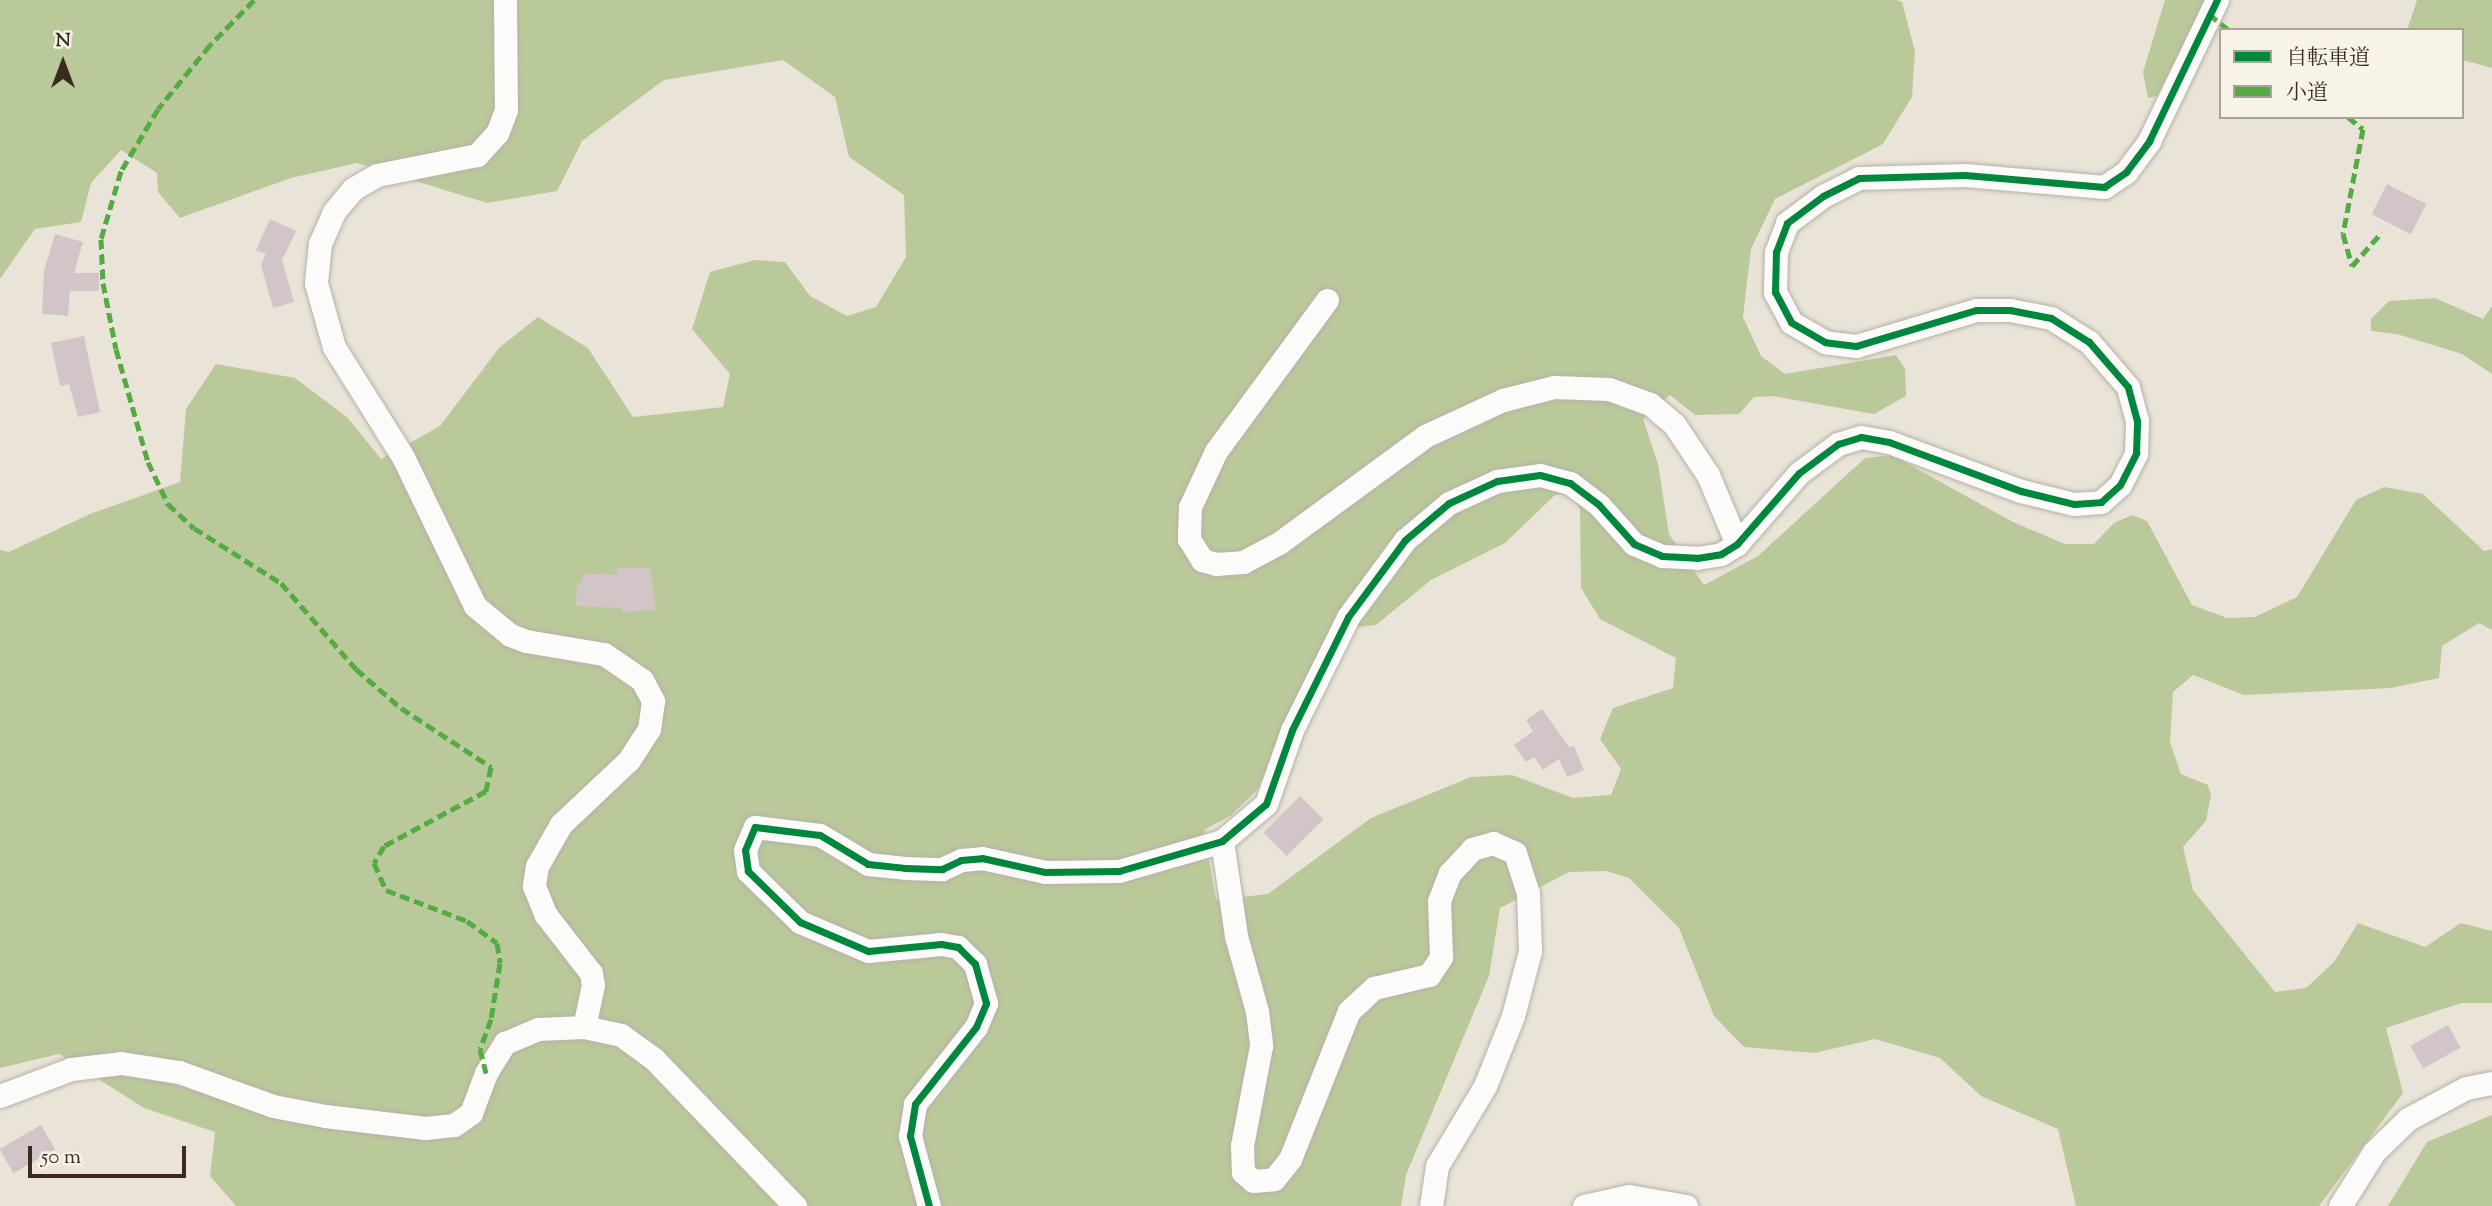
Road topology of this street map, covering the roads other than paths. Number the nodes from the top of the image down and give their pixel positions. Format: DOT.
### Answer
graph roads {
  1 [pos="505,0"];
  2 [pos="2217,0"];
  3 [pos="1327,300"];
  4 [pos="1737,544"];
  5 [pos="1222,841"];
  6 [pos="584,1027"];
  7 [pos="2492,1083"];
  8 [pos="0,1096"];
  9 [pos="795,1206"];
  10 [pos="929,1206"];
  11 [pos="1431,1206"];
  12 [pos="1584,1206"];
  13 [pos="1686,1206"];
  14 [pos="2340,1206"];
  1 -- 6 [label="street"];
  2 -- 4 [label="street"];
  3 -- 4 [label="street"];
  4 -- 5 [label="street"];
  5 -- 10 [label="street"];
  5 -- 11 [label="street"];
  6 -- 8 [label="street"];
  6 -- 9 [label="street"];
  7 -- 14 [label="street"];
  12 -- 13 [label="street"];
}
